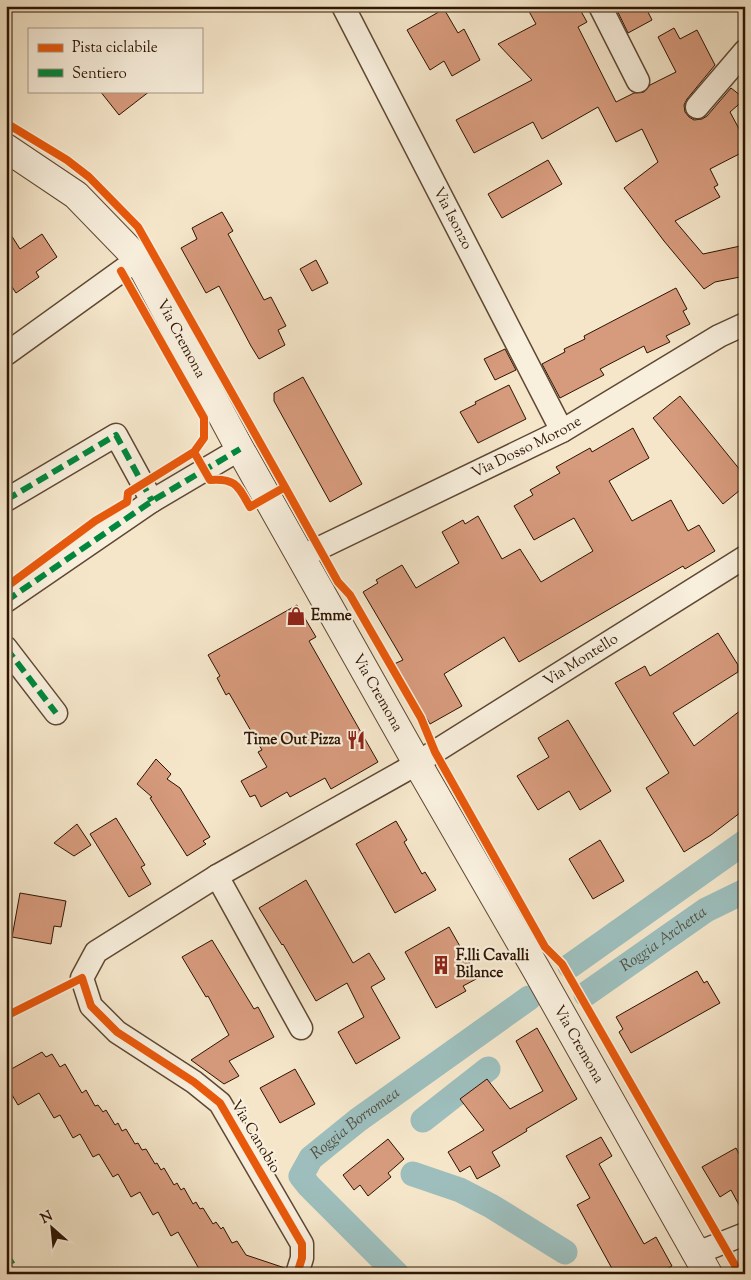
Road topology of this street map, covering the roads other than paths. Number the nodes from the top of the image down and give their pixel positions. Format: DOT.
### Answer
graph roads {
  1 [pos="344,6"];
  2 [pos="600,6"];
  3 [pos="745,51"];
  4 [pos="638,81"];
  5 [pos="697,106"];
  6 [pos="6,148"];
  7 [pos="138,259"];
  8 [pos="745,324"];
  9 [pos="6,354"];
  10 [pos="562,431"];
  11 [pos="240,449"];
  12 [pos="6,500"];
  13 [pos="152,501"];
  14 [pos="301,556"];
  15 [pos="745,557"];
  16 [pos="6,601"];
  17 [pos="6,648"];
  18 [pos="56,713"];
  19 [pos="417,763"];
  20 [pos="217,876"];
  21 [pos="301,1028"];
  22 [pos="745,1234"];
  23 [pos="702,1264"];
  24 [pos="297,1274"];
  1 -- 10 [label="street, Via Isonzo"];
  2 -- 4 [label="street"];
  3 -- 5 [label="street"];
  6 -- 7 [label="street, Via Cremona"];
  7 -- 9 [label="street"];
  7 -- 11 [label="street, Via Cremona"];
  8 -- 10 [label="street, Via Dosso Morone"];
  10 -- 14 [label="street, Via Dosso Morone"];
  11 -- 13 [label="street"];
  11 -- 14 [label="street, Via Cremona"];
  12 -- 13 [label="street"];
  13 -- 16 [label="street"];
  14 -- 19 [label="street, Via Cremona"];
  15 -- 19 [label="street, Via Montello"];
  17 -- 18 [label="street"];
  19 -- 20 [label="street, Via Canobio"];
  19 -- 23 [label="street, Via Cremona"];
  20 -- 21 [label="street"];
  20 -- 24 [label="street, Via Canobio"];
  22 -- 23 [label="street"];
}
